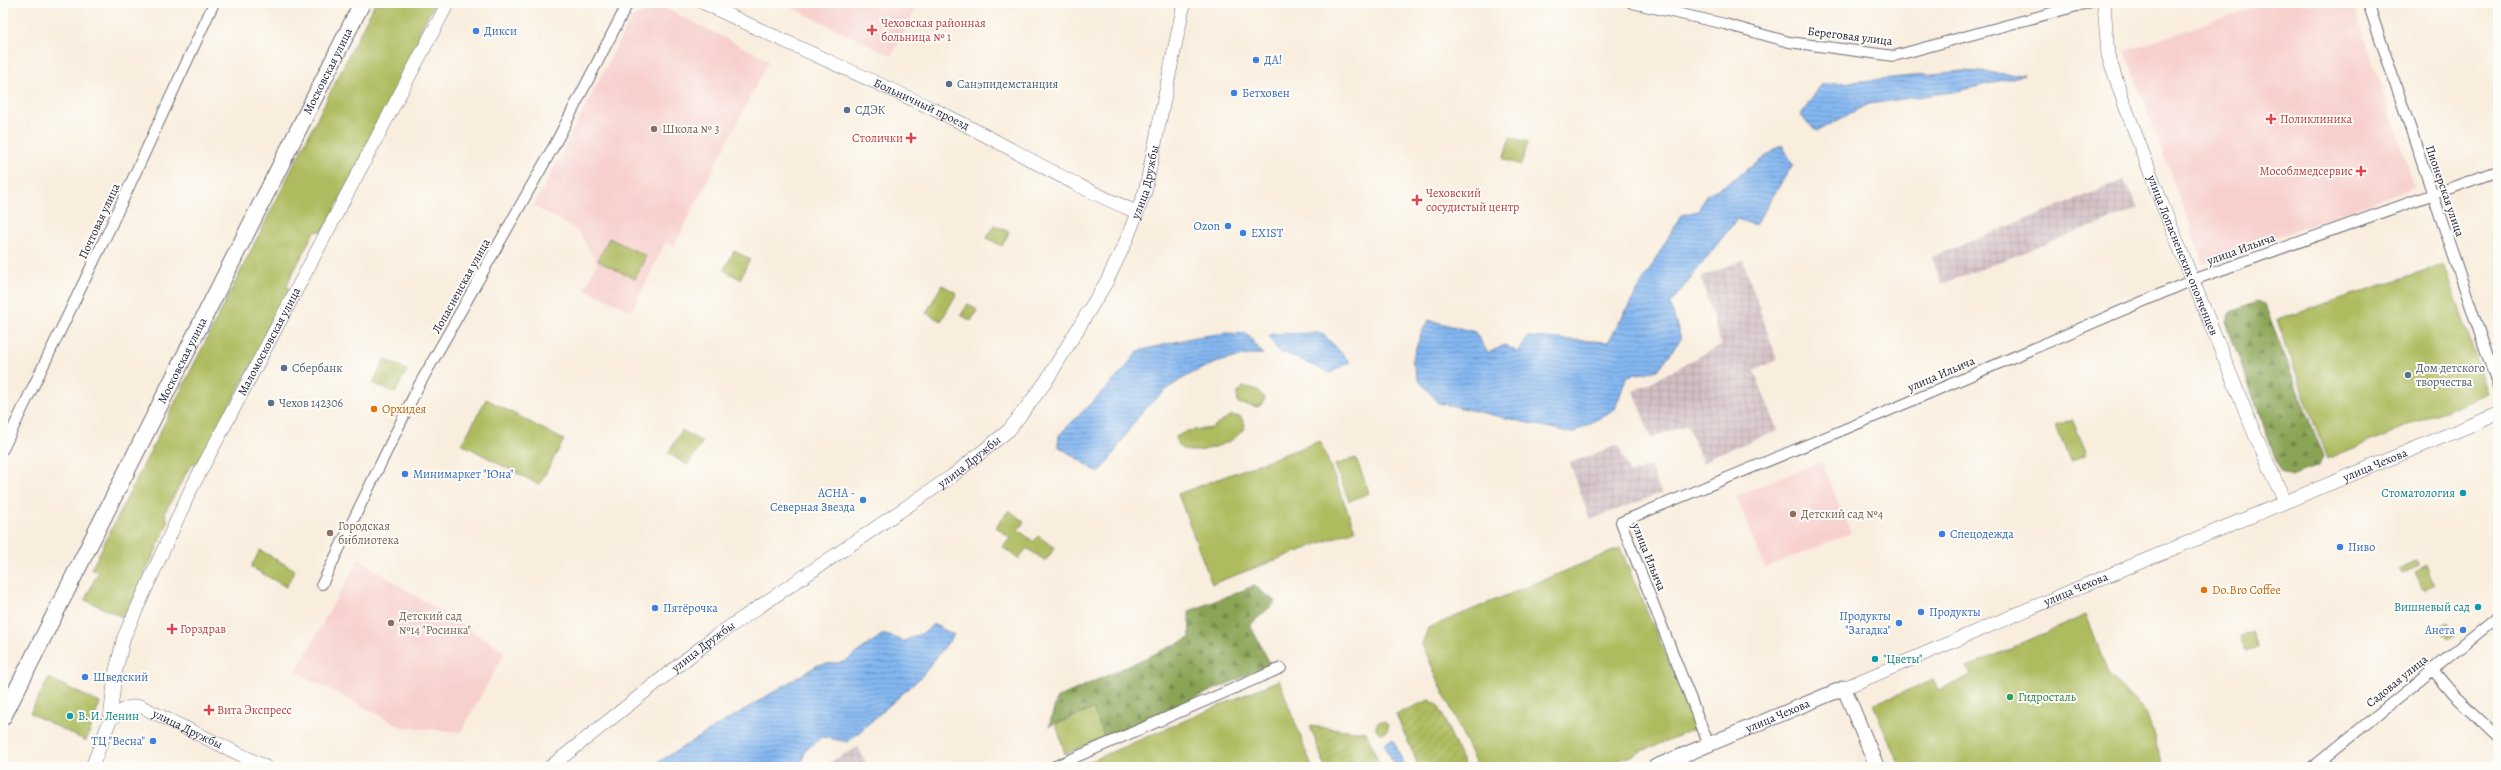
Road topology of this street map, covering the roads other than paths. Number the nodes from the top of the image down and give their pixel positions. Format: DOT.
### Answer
graph roads {
  1 [pos="214,3"];
  2 [pos="362,3"];
  3 [pos="448,3"];
  4 [pos="628,3"];
  5 [pos="704,3"];
  6 [pos="1184,3"];
  7 [pos="1632,3"];
  8 [pos="2088,3"];
  9 [pos="2104,3"];
  10 [pos="2368,3"];
  11 [pos="2498,171"];
  12 [pos="2432,194"];
  13 [pos="1137,212"];
  14 [pos="2193,280"];
  15 [pos="2498,387"];
  16 [pos="2498,414"];
  17 [pos="3,449"];
  18 [pos="2285,502"];
  19 [pos="322,584"];
  20 [pos="2498,617"];
  21 [pos="1281,668"];
  22 [pos="2432,669"];
  23 [pos="1844,688"];
  24 [pos="113,690"];
  25 [pos="133,706"];
  26 [pos="3,717"];
  27 [pos="110,720"];
  28 [pos="2498,738"];
  29 [pos="1709,745"];
  30 [pos="92,767"];
  31 [pos="266,767"];
  32 [pos="550,767"];
  33 [pos="1053,767"];
  34 [pos="1655,767"];
  35 [pos="1876,767"];
  36 [pos="2313,767"];
  1 -- 17 [label="street, Почтовая улица"];
  2 -- 26 [label="main road, Московская улица"];
  3 -- 24 [label="street, Маломосковская улица"];
  4 -- 19 [label="street, Лопасненская улица"];
  5 -- 13 [label="street, Больничный проезд"];
  6 -- 13 [label="street, улица Дружбы"];
  7 -- 8 [label="street, Береговая улица"];
  9 -- 14 [label="street, улица Лопасненских ополченцев"];
  10 -- 12 [label="street, Пионерская улица"];
  11 -- 12 [label="street, улица Ильича"];
  12 -- 14 [label="street, улица Ильича"];
  12 -- 15 [label="street, Пионерская улица"];
  13 -- 32 [label="street, улица Дружбы"];
  14 -- 18 [label="street, улица Лопасненских ополченцев"];
  14 -- 29 [label="street, улица Ильича"];
  16 -- 18 [label="street, улица Чехова"];
  18 -- 23 [label="street, улица Чехова"];
  20 -- 22 [label="street, Садовая улица"];
  21 -- 33 [label="street"];
  22 -- 28 [label="street"];
  22 -- 36 [label="street, Садовая улица"];
  23 -- 29 [label="main road, улица Чехова"];
  23 -- 35 [label="main road"];
  24 -- 25 [label="street, улица Дружбы"];
  24 -- 27 [label="street"];
  25 -- 27 [label="street"];
  25 -- 31 [label="street, улица Дружбы"];
  27 -- 30 [label="street"];
  29 -- 34 [label="main road, улица Чехова"];
}
